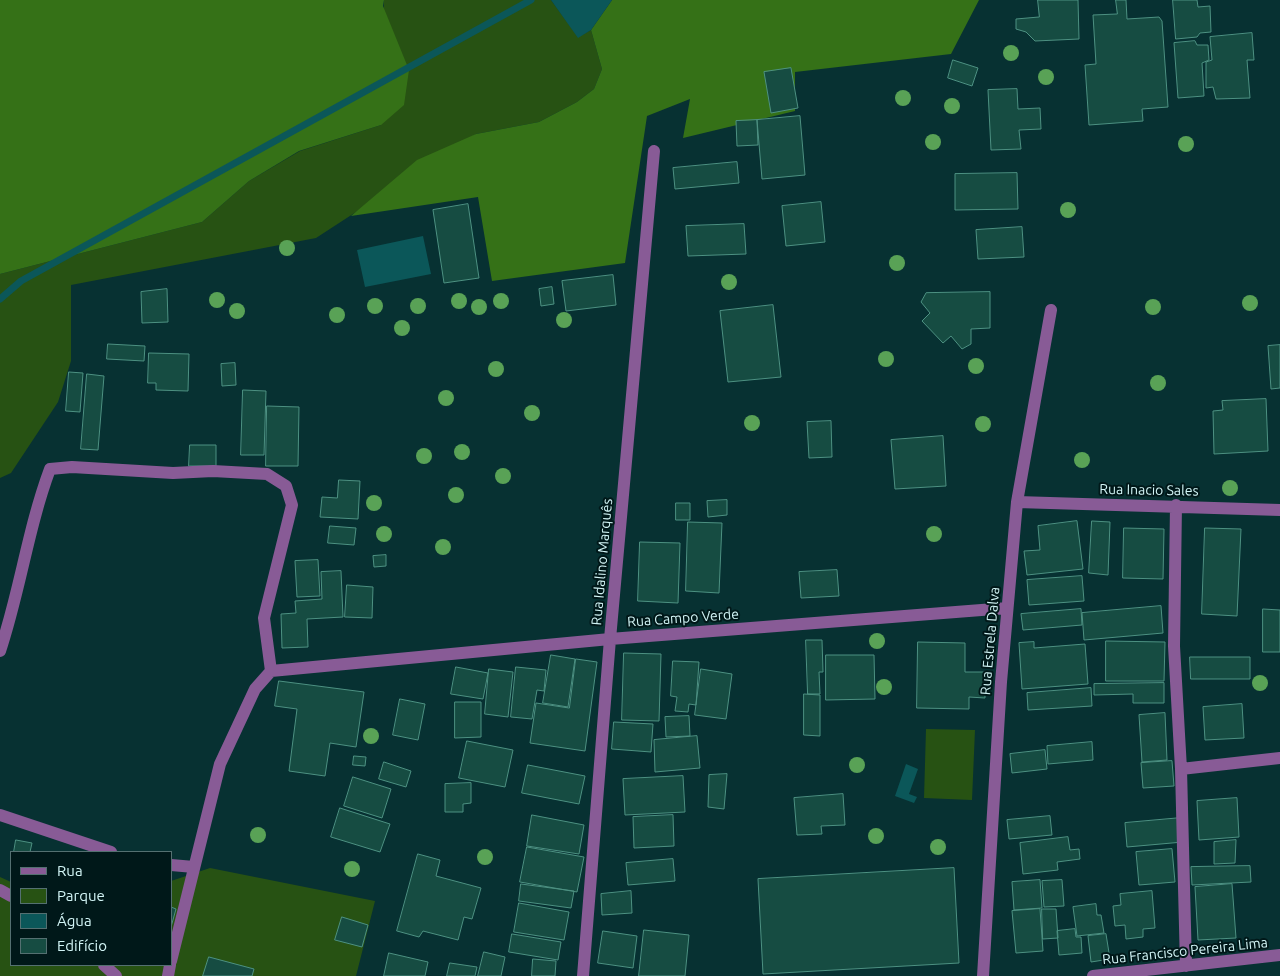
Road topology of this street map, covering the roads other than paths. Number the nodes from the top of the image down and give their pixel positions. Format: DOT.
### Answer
graph roads {
  1 [pos="654,151"];
  2 [pos="1051,310"];
  3 [pos="1017,502"];
  4 [pos="1176,506"];
  5 [pos="1280,510"];
  6 [pos="1007,608"];
  7 [pos="610,639"];
  8 [pos="0,651"];
  9 [pos="271,671"];
  10 [pos="1280,758"];
  11 [pos="1181,769"];
  12 [pos="0,814"];
  13 [pos="109,851"];
  14 [pos="172,865"];
  15 [pos="194,867"];
  16 [pos="1280,955"];
  17 [pos="172,957"];
  18 [pos="105,966"];
  19 [pos="1186,966"];
  20 [pos="116,976"];
  21 [pos="582,976"];
  22 [pos="983,976"];
  23 [pos="1093,976"];
  1 -- 7 [label="street, Rua Idalino Marquês"];
  2 -- 3 [label="street, Rua Estrela Dalva"];
  3 -- 4 [label="street, Rua Inacio Sales"];
  3 -- 6 [label="street, Rua Estrela Dalva"];
  4 -- 5 [label="street, Rua Inacio Sales"];
  4 -- 11 [label="street"];
  6 -- 7 [label="street, Rua Campo Verde"];
  6 -- 22 [label="street, Rua Estrela Dalva"];
  7 -- 9 [label="street, Rua Campo Verde"];
  7 -- 21 [label="street, Rua Idalino Marquês"];
  8 -- 9 [label="street"];
  9 -- 15 [label="street"];
  10 -- 11 [label="street"];
  11 -- 19 [label="street"];
  12 -- 13 [label="street"];
  14 -- 15 [label="street"];
  15 -- 17 [label="street"];
  16 -- 19 [label="street, Rua Francisco Pereira Lima"];
  18 -- 20 [label="street"];
  19 -- 23 [label="street, Rua Francisco Pereira Lima"];
}
